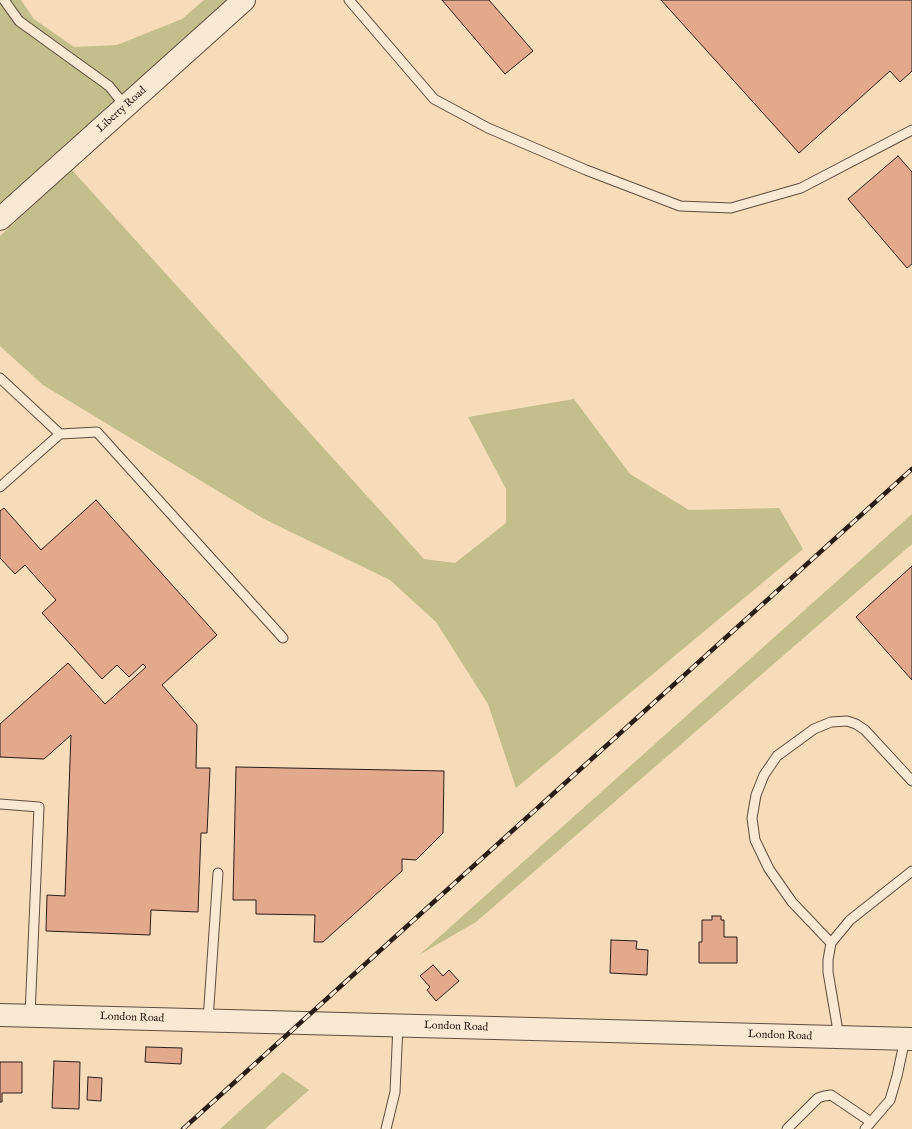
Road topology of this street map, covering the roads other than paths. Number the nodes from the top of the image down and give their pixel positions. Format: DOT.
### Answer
graph roads {
  1 [pos="4,0"];
  2 [pos="244,0"];
  3 [pos="349,0"];
  4 [pos="126,107"];
  5 [pos="912,130"];
  6 [pos="0,220"];
  7 [pos="0,378"];
  8 [pos="60,434"];
  9 [pos="0,488"];
  10 [pos="283,638"];
  11 [pos="912,781"];
  12 [pos="0,804"];
  13 [pos="912,871"];
  14 [pos="218,873"];
  15 [pos="831,943"];
  16 [pos="0,1014"];
  17 [pos="30,1015"];
  18 [pos="208,1020"];
  19 [pos="398,1025"];
  20 [pos="840,1037"];
  21 [pos="909,1039"];
  22 [pos="868,1125"];
  23 [pos="386,1129"];
  24 [pos="787,1129"];
  1 -- 4 [label="lane"];
  2 -- 4 [label="street, Liberty Road"];
  3 -- 5 [label="lane"];
  4 -- 6 [label="street, Liberty Road"];
  7 -- 8 [label="lane"];
  8 -- 9 [label="lane"];
  8 -- 10 [label="lane"];
  11 -- 15 [label="lane"];
  12 -- 17 [label="lane"];
  13 -- 15 [label="lane"];
  14 -- 18 [label="lane"];
  15 -- 20 [label="lane"];
  16 -- 17 [label="street, London Road"];
  17 -- 18 [label="street, London Road"];
  18 -- 19 [label="street, London Road"];
  19 -- 20 [label="street, London Road"];
  19 -- 23 [label="lane"];
  20 -- 21 [label="street, London Road"];
  21 -- 22 [label="lane"];
  22 -- 24 [label="lane"];
}
